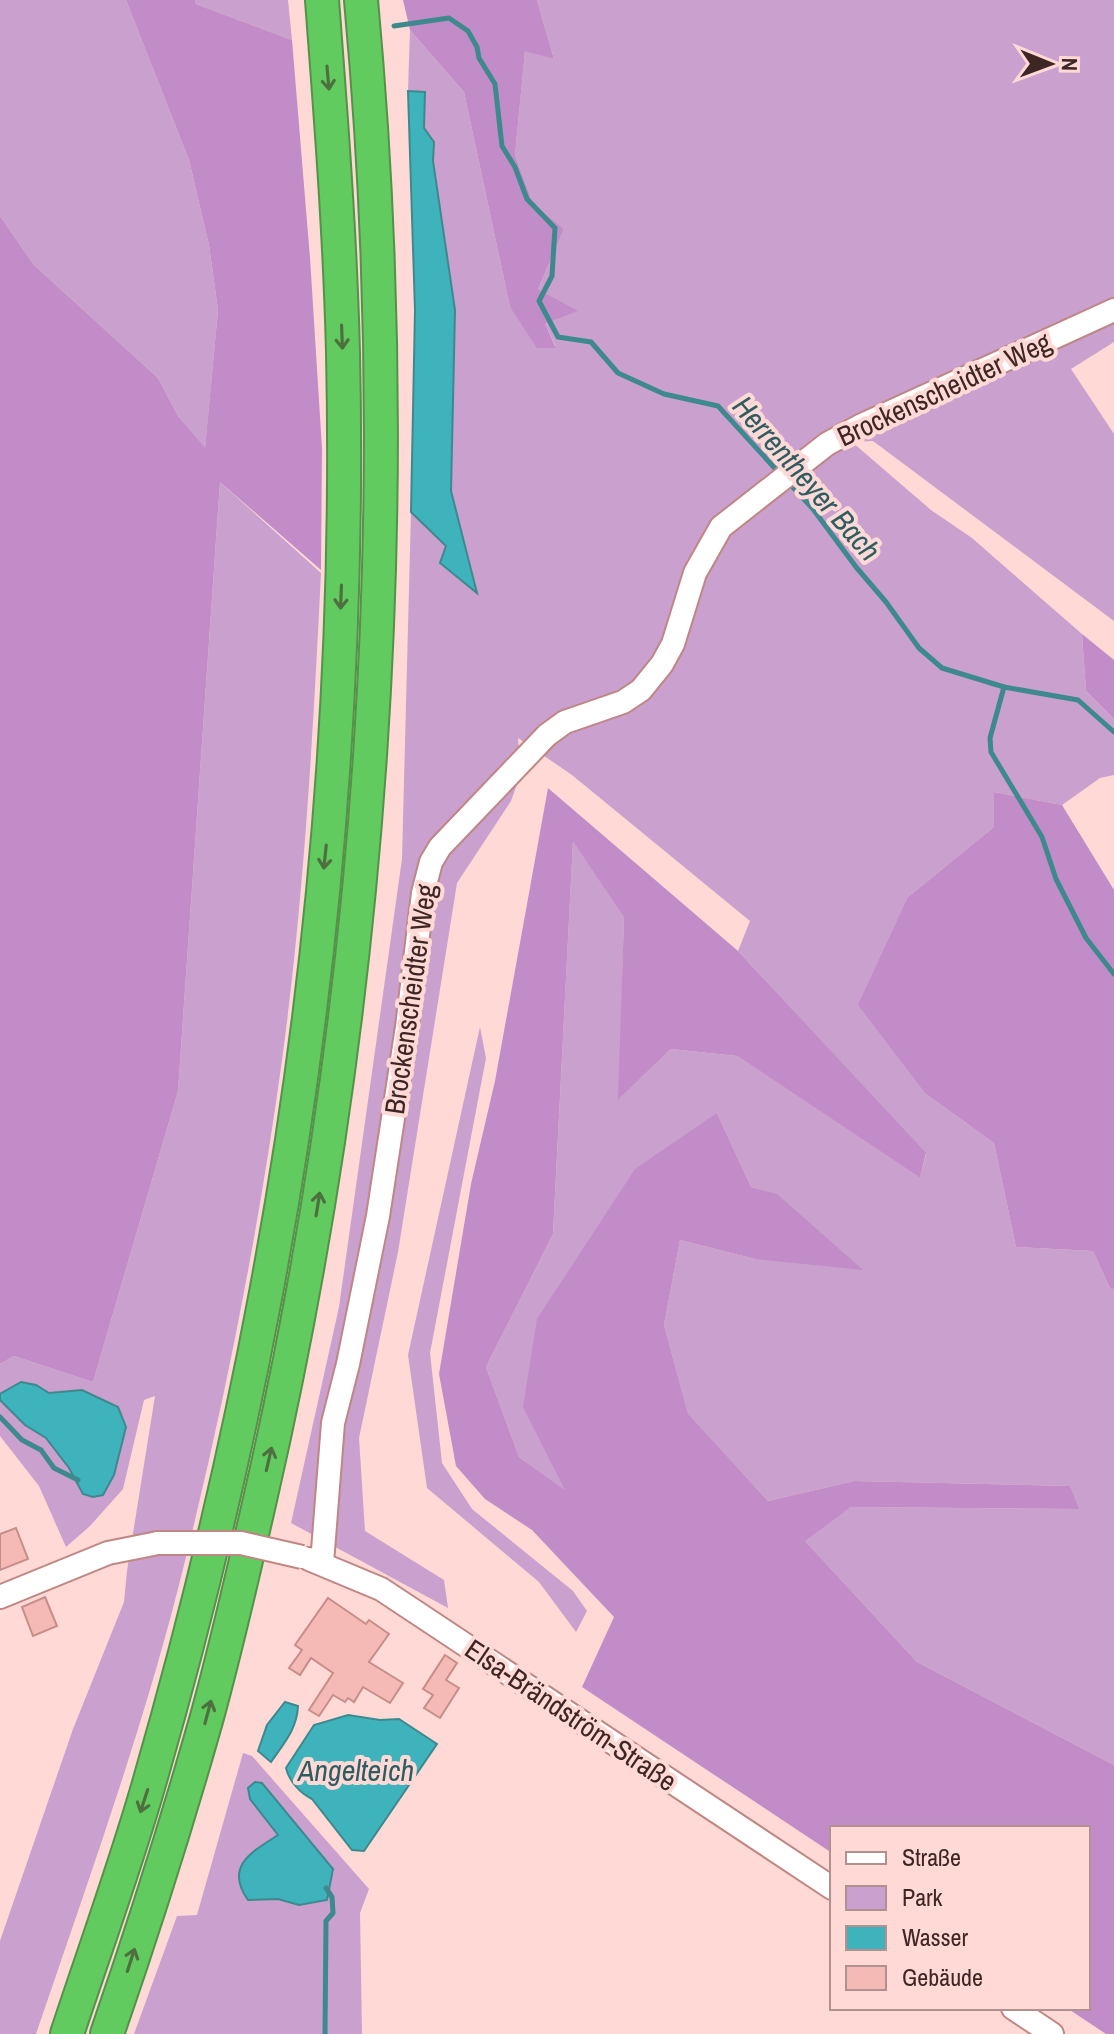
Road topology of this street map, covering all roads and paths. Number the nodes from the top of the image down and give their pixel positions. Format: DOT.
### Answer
graph roads {
  1 [pos="322,0"];
  2 [pos="361,0"];
  3 [pos="1114,310"];
  4 [pos="312,1560"];
  5 [pos="0,1597"];
  6 [pos="830,1887"];
  7 [pos="1016,2010"];
  8 [pos="67,2034"];
  9 [pos="107,2034"];
  10 [pos="1052,2034"];
  1 -- 8 [label="highway, one-way"];
  9 -- 2 [label="highway, one-way"];
  3 -- 4 [label="street, Brockenscheidter Weg"];
  4 -- 5 [label="street, Elsa-Brändström-Straße, bridge"];
  4 -- 6 [label="street, Elsa-Brändström-Straße"];
  7 -- 10 [label="street"];
}
